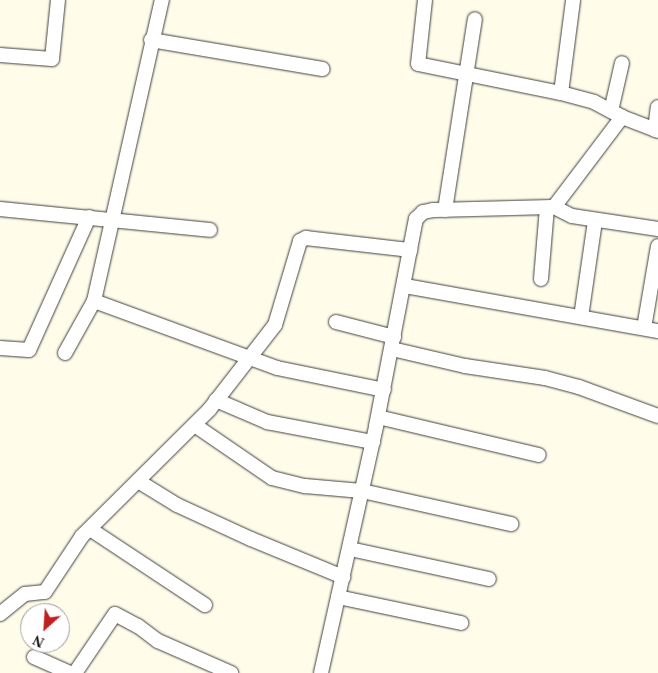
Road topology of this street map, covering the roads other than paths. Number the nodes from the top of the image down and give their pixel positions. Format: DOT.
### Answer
graph roads {
  1 [pos="58,0"];
  2 [pos="162,0"];
  3 [pos="425,0"];
  4 [pos="573,0"];
  5 [pos="475,19"];
  6 [pos="151,40"];
  7 [pos="0,55"];
  8 [pos="622,62"];
  9 [pos="323,69"];
  10 [pos="464,75"];
  11 [pos="561,93"];
  12 [pos="658,108"];
  13 [pos="616,114"];
  14 [pos="656,130"];
  15 [pos="550,207"];
  16 [pos="0,210"];
  17 [pos="445,210"];
  18 [pos="89,217"];
  19 [pos="112,220"];
  20 [pos="595,220"];
  21 [pos="658,229"];
  22 [pos="210,230"];
  23 [pos="658,246"];
  24 [pos="410,250"];
  25 [pos="541,279"];
  26 [pos="405,286"];
  27 [pos="94,302"];
  28 [pos="581,317"];
  29 [pos="336,322"];
  30 [pos="644,328"];
  31 [pos="658,331"];
  32 [pos="393,343"];
  33 [pos="0,348"];
  34 [pos="65,354"];
  35 [pos="248,358"];
  36 [pos="384,390"];
  37 [pos="216,400"];
  38 [pos="658,416"];
  39 [pos="378,417"];
  40 [pos="196,426"];
  41 [pos="373,442"];
  42 [pos="538,455"];
  43 [pos="138,482"];
  44 [pos="362,491"];
  45 [pos="510,524"];
  46 [pos="90,529"];
  47 [pos="350,549"];
  48 [pos="343,577"];
  49 [pos="489,579"];
  50 [pos="338,597"];
  51 [pos="205,605"];
  52 [pos="0,614"];
  53 [pos="461,623"];
  54 [pos="34,657"];
  55 [pos="70,673"];
  56 [pos="75,673"];
  57 [pos="231,673"];
  58 [pos="320,673"];
  1 -- 7 [label="street"];
  2 -- 6 [label="street"];
  3 -- 10 [label="street"];
  4 -- 11 [label="street"];
  5 -- 10 [label="street"];
  6 -- 9 [label="street"];
  6 -- 19 [label="street"];
  8 -- 13 [label="street"];
  10 -- 11 [label="street"];
  10 -- 17 [label="street"];
  11 -- 13 [label="street"];
  12 -- 14 [label="street"];
  13 -- 14 [label="street"];
  13 -- 15 [label="street"];
  15 -- 17 [label="street"];
  15 -- 20 [label="street"];
  15 -- 25 [label="street"];
  16 -- 18 [label="street"];
  17 -- 24 [label="street"];
  18 -- 19 [label="street"];
  18 -- 33 [label="street"];
  19 -- 22 [label="street"];
  19 -- 27 [label="street"];
  20 -- 21 [label="street"];
  20 -- 28 [label="street"];
  23 -- 30 [label="street"];
  24 -- 26 [label="street"];
  24 -- 35 [label="street"];
  26 -- 28 [label="street"];
  26 -- 32 [label="street"];
  27 -- 34 [label="street"];
  27 -- 35 [label="street"];
  28 -- 30 [label="street"];
  29 -- 32 [label="street"];
  30 -- 31 [label="street"];
  32 -- 36 [label="street"];
  32 -- 38 [label="street"];
  35 -- 36 [label="street"];
  35 -- 37 [label="street"];
  36 -- 39 [label="street"];
  37 -- 40 [label="street"];
  37 -- 41 [label="street"];
  39 -- 41 [label="street"];
  39 -- 42 [label="street"];
  40 -- 43 [label="street"];
  40 -- 44 [label="street"];
  41 -- 44 [label="street"];
  43 -- 46 [label="street"];
  43 -- 48 [label="street"];
  44 -- 45 [label="street"];
  44 -- 47 [label="street"];
  46 -- 51 [label="street"];
  46 -- 52 [label="street"];
  47 -- 48 [label="street"];
  47 -- 49 [label="street"];
  48 -- 50 [label="street"];
  50 -- 53 [label="street"];
  50 -- 58 [label="street"];
  54 -- 55 [label="street"];
  56 -- 57 [label="street"];
}
